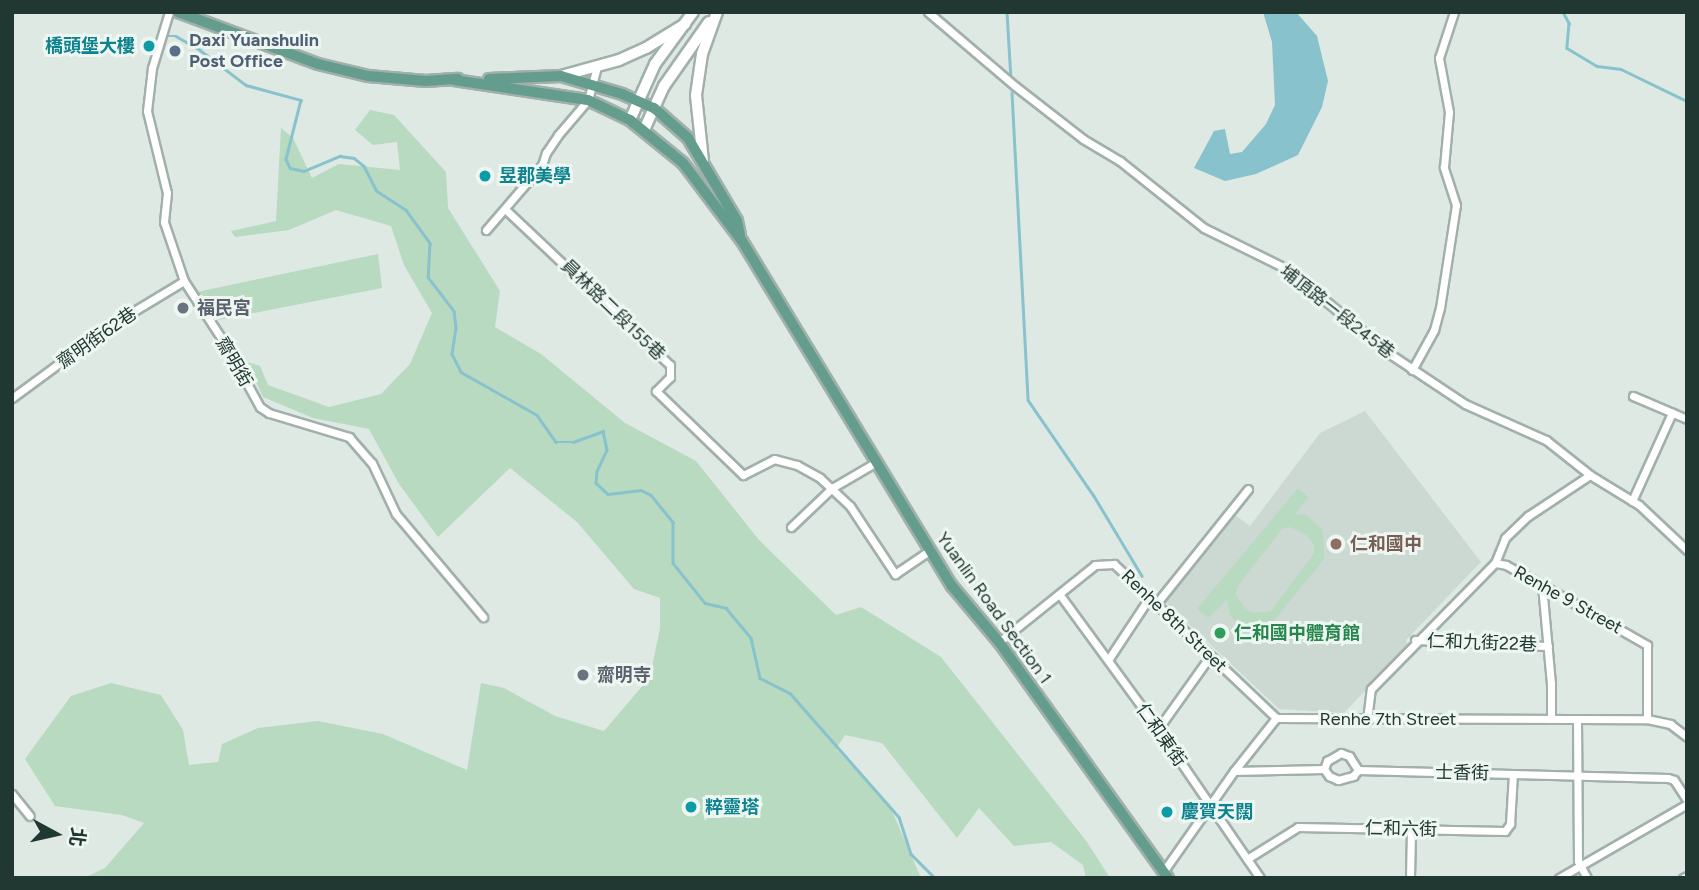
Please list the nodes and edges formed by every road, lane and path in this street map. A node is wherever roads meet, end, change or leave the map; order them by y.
1 (169, 12) edge
2 (178, 12) edge
3 (693, 12) edge
4 (716, 12) edge
5 (928, 12) edge
6 (1454, 12) edge
7 (685, 24) junction
8 (597, 66) junction
9 (561, 76) junction
10 (454, 79) junction
11 (592, 84) junction
12 (588, 100) junction
13 (639, 102) junction
14 (654, 108) junction
15 (630, 120) junction
16 (644, 130) junction
17 (703, 162) junction
18 (505, 209) junction
19 (486, 230) dead end
20 (742, 241) junction
21 (184, 281) junction
22 (1412, 370) junction
23 (1633, 396) dead end
24 (12, 398) edge
25 (1672, 413) junction
26 (1687, 419) edge
27 (876, 463) junction
28 (1590, 475) junction
29 (832, 488) junction
30 (1248, 489) dead end
31 (1632, 501) junction
32 (791, 527) dead end
33 (1687, 550) edge
34 (929, 551) junction
35 (1495, 563) junction
36 (1542, 585) junction
37 (1060, 595) junction
38 (1149, 598) junction
39 (1156, 604) junction
40 (484, 617) dead end
41 (1415, 640) junction
42 (999, 642) junction
43 (1548, 646) junction
44 (1210, 656) junction
45 (1108, 660) junction
46 (1276, 718) junction
47 (1551, 719) junction
48 (1647, 719) junction
49 (1367, 720) junction
50 (1577, 720) junction
51 (1158, 729) junction
52 (1687, 737) edge
53 (1324, 769) junction
54 (1358, 770) junction
55 (1234, 771) junction
56 (1513, 774) junction
57 (1577, 777) junction
58 (12, 794) edge
59 (1687, 802) edge
60 (1210, 806) junction
61 (30, 816) dead end
62 (1411, 829) junction
63 (1247, 859) junction
64 (1580, 866) junction
65 (1165, 875) edge
66 (1260, 878) edge
67 (1410, 878) edge
68 (1559, 878) edge
69 (1587, 878) edge

1 - 21 street, 齋明街
2 - 10 main road
3 - 7 main road
4 - 14 main road
4 - 17 main road
5 - 22 street, 埔頂路一段245巷
6 - 22 street
7 - 8 main road
7 - 13 main road
8 - 9 main road
8 - 11 street
9 - 10 main road, Yuanlin Road Section 1
9 - 11 main road, Yuanlin Road Section 1
10 - 12 main road, Yuanlin Road Section 1
11 - 12 street
11 - 13 main road, Yuanlin Road Section 1
12 - 15 main road, Yuanlin Road Section 1
12 - 18 street
13 - 14 main road, Yuanlin Road Section 1
13 - 15 main road
14 - 16 main road
14 - 17 main road, Yuanlin Road Section 1
15 - 16 main road, Yuanlin Road Section 1
16 - 20 main road, Yuanlin Road Section 1
17 - 20 main road, Yuanlin Road Section 1
18 - 19 street
18 - 29 street, 員林路二段155巷
20 - 27 main road, Yuanlin Road Section 1
21 - 24 street, 齋明街62巷
21 - 40 street, 齋明街
22 - 28 street, 埔頂路一段245巷
23 - 25 street
25 - 26 street
25 - 31 street
27 - 29 street
27 - 34 main road, Yuanlin Road Section 1
28 - 31 street, 埔頂路一段245巷
28 - 35 street
29 - 32 street
29 - 34 street
30 - 39 street
31 - 33 street, 埔頂路一段245巷
34 - 42 main road, Yuanlin Road Section 1
35 - 36 street, Renhe 9 Street
35 - 41 street, Renhe 9 Street
36 - 43 street
36 - 48 street, Renhe 9 Street
37 - 38 street, Renhe 8th Street
37 - 42 street, Renhe 8th Street
37 - 45 street, 仁和東街
38 - 39 street, Renhe 8th Street
38 - 45 street
39 - 44 street, Renhe 8th Street
41 - 43 street, 仁和九街22巷
41 - 49 street, Renhe 9 Street
42 - 65 main road, Yuanlin Road Section 1
43 - 47 street
44 - 46 street, Renhe 8th Street
44 - 51 street
45 - 51 street, 仁和東街
46 - 49 street, Renhe 7th Street
46 - 55 street
47 - 49 street, Renhe 7th Street
47 - 50 street, Renhe 7th Street
48 - 50 street, Renhe 7th Street
48 - 52 street, Renhe 7th Street
50 - 57 street
51 - 60 street, 仁和東街
53 - 54 street, 士香街
53 - 54 street
53 - 55 street, 士香街
54 - 56 street, 士香街
55 - 60 street
56 - 57 street, 士香街
56 - 62 street, 仁和六街
57 - 59 street, 士香街
57 - 64 street
58 - 61 street
59 - 64 street
60 - 63 street, 仁和東街
60 - 65 street
62 - 63 street, 仁和六街
62 - 67 street
63 - 66 street, 仁和東街
64 - 68 street
64 - 69 street

